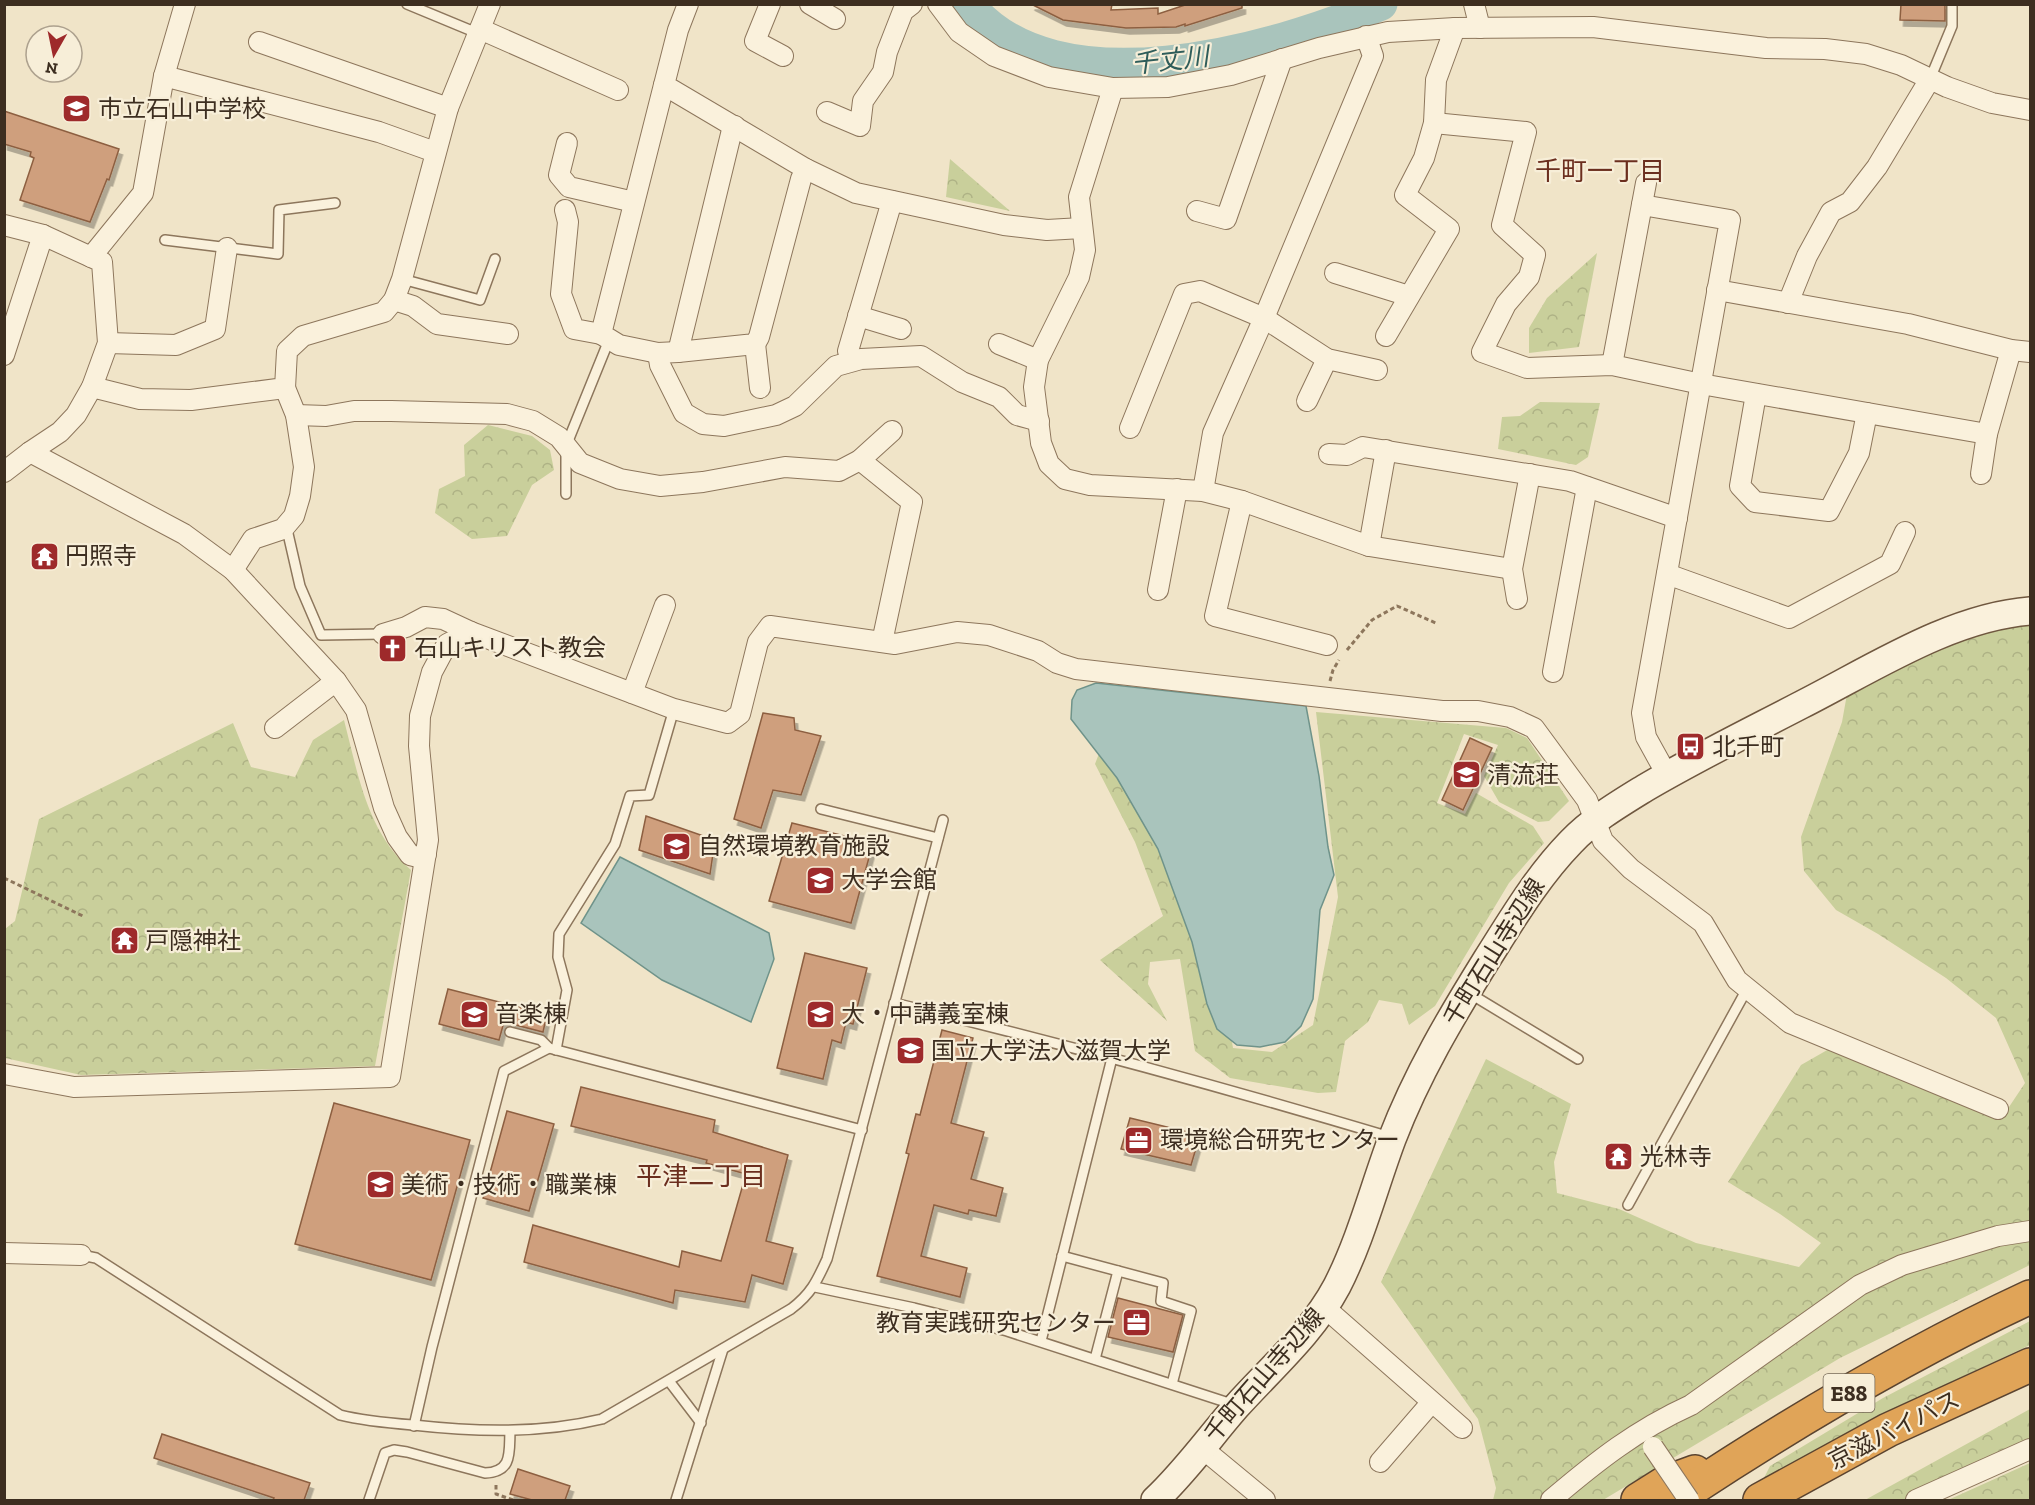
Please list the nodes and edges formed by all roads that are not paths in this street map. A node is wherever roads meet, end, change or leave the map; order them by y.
1 (185, 4) edge
2 (407, 4) edge
3 (490, 4) edge
4 (688, 4) edge
5 (770, 4) edge
6 (810, 4) edge
7 (912, 4) edge
8 (938, 4) edge
9 (1474, 4) edge
10 (1952, 4) edge
11 (835, 19) dead end
12 (1455, 28) junction
13 (1480, 28) junction
14 (478, 31) junction
15 (1366, 36) junction
16 (259, 42) dead end
17 (783, 56) dead end
18 (1282, 59) junction
19 (164, 76) junction
20 (1930, 79) junction
21 (664, 85) junction
22 (1113, 88) junction
23 (618, 90) dead end
24 (448, 108) junction
25 (2031, 110) edge
26 (827, 112) dead end
27 (1434, 123) junction
28 (735, 126) junction
29 (567, 143) dead end
30 (435, 152) junction
31 (806, 169) junction
32 (1646, 183) dead end
33 (892, 201) junction
34 (335, 202) dead end
35 (634, 202) junction
36 (1642, 204) junction
37 (565, 210) dead end
38 (1197, 211) dead end
39 (4, 225) edge
40 (1082, 228) junction
41 (43, 235) junction
42 (165, 240) dead end
43 (227, 248) junction
44 (91, 257) junction
45 (495, 259) dead end
46 (1335, 273) dead end
47 (402, 279) junction
48 (1717, 290) junction
49 (1410, 296) junction
50 (394, 300) junction
51 (1788, 303) junction
52 (858, 316) junction
53 (1264, 318) junction
54 (901, 329) dead end
55 (508, 334) dead end
56 (1386, 336) dead end
57 (605, 337) junction
58 (108, 343) junction
59 (755, 344) junction
60 (999, 344) dead end
61 (2011, 350) junction
62 (848, 351) dead end
63 (2031, 351) edge
64 (678, 352) junction
65 (658, 353) junction
66 (4, 355) edge
67 (1327, 359) junction
68 (1038, 360) junction
69 (1612, 365) junction
70 (1377, 370) dead end
71 (1701, 384) junction
72 (92, 387) junction
73 (285, 388) junction
74 (760, 388) dead end
75 (1756, 394) junction
76 (1307, 401) dead end
77 (1867, 413) junction
78 (296, 414) junction
79 (1039, 421) junction
80 (1130, 428) dead end
81 (892, 431) dead end
82 (1987, 434) junction
83 (566, 446) junction
84 (1386, 450) junction
85 (30, 452) junction
86 (1329, 454) dead end
87 (860, 460) junction
88 (4, 472) edge
89 (1530, 474) junction
90 (1981, 474) dead end
91 (1587, 487) junction
92 (1177, 489) junction
93 (1203, 491) junction
94 (566, 494) dead end
95 (1242, 501) junction
96 (1677, 518) junction
97 (286, 525) junction
98 (1905, 532) dead end
99 (1369, 546) junction
100 (1512, 569) junction
101 (233, 570) junction
102 (1667, 574) junction
103 (1158, 590) dead end
104 (1517, 599) dead end
105 (665, 605) dead end
106 (2031, 611) edge
107 (471, 632) junction
108 (383, 634) joint
109 (882, 642) junction
110 (1327, 645) dead end
111 (1553, 672) dead end
112 (336, 681) junction
113 (632, 693) junction
114 (674, 709) junction
115 (275, 728) dead end
116 (1667, 776) junction
117 (821, 809) dead end
118 (1596, 819) junction
119 (943, 820) dead end
120 (938, 838) junction
121 (426, 854) junction
122 (1747, 989) junction
123 (1467, 992) junction
124 (894, 1003) junction
125 (510, 1032) dead end
126 (552, 1049) junction
127 (1112, 1058) junction
128 (1578, 1059) dead end
129 (4, 1074) edge
130 (1998, 1109) dead end
131 (862, 1130) junction
132 (1393, 1138) junction
133 (1628, 1205) dead end
134 (2031, 1231) edge
135 (4, 1253) edge
136 (81, 1255) joint
137 (1062, 1256) junction
138 (1118, 1271) junction
139 (815, 1287) junction
140 (2031, 1297) edge
141 (1324, 1307) junction
142 (1041, 1341) junction
143 (723, 1348) junction
144 (1095, 1359) junction
145 (2031, 1365) edge
146 (669, 1381) junction
147 (1172, 1384) junction
148 (1431, 1402) junction
149 (1238, 1405) junction
150 (701, 1422) junction
151 (414, 1426) junction
152 (1462, 1428) dead end
153 (1642, 1430) junction
154 (510, 1431) junction
155 (1202, 1448) junction
156 (2031, 1449) edge
157 (1749, 1451) junction
158 (1380, 1462) dead end
159 (369, 1500) edge
160 (676, 1500) edge
161 (1155, 1500) edge
162 (1265, 1500) edge
163 (1551, 1500) edge
164 (1638, 1500) edge
165 (1675, 1500) edge
166 (1689, 1500) edge
167 (1760, 1500) edge
168 (1802, 1500) edge
169 (1916, 1500) edge

1 - 19 street
2 - 14 lane
3 - 14 street
4 - 21 street
5 - 17 street
6 - 11 street
7 - 26 street
8 - 22 street
9 - 13 street
10 - 20 lane
12 - 13 street
12 - 15 street
12 - 27 street
13 - 20 street
14 - 23 street
14 - 24 street
15 - 18 street
15 - 53 street
16 - 24 street
18 - 22 street
18 - 38 street
19 - 30 street
19 - 44 street
20 - 25 street
20 - 51 street
21 - 28 street
21 - 35 street
22 - 40 street
24 - 30 street
27 - 49 street
27 - 69 street
28 - 31 street
28 - 64 street
29 - 35 street
30 - 47 street
31 - 33 street
31 - 59 street
32 - 36 street
33 - 40 street
33 - 52 street
34 - 43 lane
35 - 57 street
36 - 48 street
36 - 69 street
37 - 57 street
39 - 41 street
40 - 68 street
41 - 44 street
41 - 66 street
42 - 43 lane
43 - 58 street
44 - 58 street
45 - 47 lane
46 - 49 street
47 - 50 street
48 - 51 street
48 - 71 street
49 - 56 street
50 - 55 street
50 - 73 street
51 - 61 street
52 - 54 street
52 - 62 street
53 - 67 street
53 - 80 street
53 - 93 street
57 - 65 street
57 - 83 lane
58 - 72 street
59 - 64 street
59 - 74 street
60 - 68 street
61 - 63 street
61 - 82 street
64 - 65 street
65 - 79 street
67 - 70 street
67 - 76 street
68 - 79 street
69 - 71 street
71 - 75 street
71 - 96 street
72 - 73 street
72 - 85 street
73 - 78 street
75 - 77 street
75 - 77 street
77 - 82 street
78 - 83 street
78 - 97 street
79 - 92 street
81 - 87 street
82 - 90 street
83 - 87 street
83 - 94 lane
84 - 86 street
84 - 89 street
84 - 99 street
85 - 88 street
85 - 101 street
87 - 109 street
89 - 91 street
89 - 100 street
91 - 96 street
91 - 111 street
92 - 93 street
92 - 103 street
93 - 95 street
95 - 99 street
95 - 110 street
96 - 102 street
97 - 101 street
97 - 108 lane
98 - 102 street
99 - 100 street
100 - 104 street
101 - 112 street
102 - 116 street
105 - 113 street
106 - 116 main road, 千町石山寺辺線
107 - 108 street
107 - 113 street
107 - 121 street
109 - 114 street
109 - 118 street
112 - 115 street
112 - 121 street
113 - 114 street
114 - 126 lane
116 - 118 main road, 千町石山寺辺線
117 - 120 lane
118 - 122 street
118 - 123 main road, 千町石山寺辺線
119 - 120 lane
120 - 124 lane
121 - 129 street
122 - 130 street
122 - 133 lane
123 - 128 lane
123 - 132 main road, 千町石山寺辺線
124 - 127 lane
124 - 131 lane
125 - 126 lane
126 - 131 lane
126 - 151 lane
127 - 132 lane
127 - 137 lane
131 - 139 lane
132 - 141 main road, 千町石山寺辺線
134 - 153 street
135 - 136 street
136 - 151 lane
137 - 138 lane
137 - 142 lane
138 - 144 lane
138 - 147 lane
139 - 142 lane
139 - 143 lane
140 - 157 highway, E88
141 - 148 street
141 - 149 main road, 千町石山寺辺線
142 - 144 lane
143 - 146 lane
143 - 150 lane
144 - 147 lane
145 - 167 highway, 京滋バイパス / E88
145 - 168 highway
146 - 150 lane
146 - 154 lane
147 - 149 lane
148 - 152 street
148 - 158 street
149 - 155 main road, 千町石山寺辺線
150 - 160 lane
151 - 154 lane
153 - 163 street
153 - 166 street, bridge
154 - 159 lane
155 - 161 main road, 千町石山寺辺線
155 - 162 street
156 - 169 street
157 - 164 highway
157 - 165 highway, E88

